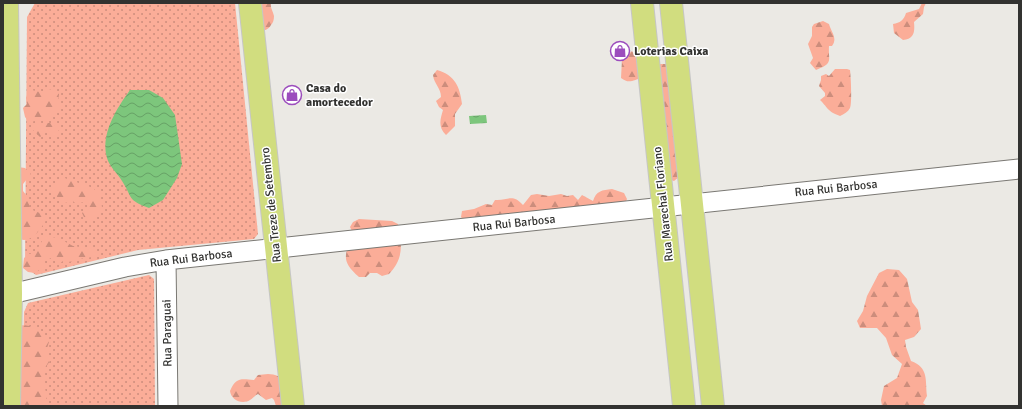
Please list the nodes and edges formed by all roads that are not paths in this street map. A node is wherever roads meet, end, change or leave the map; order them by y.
1 (250, 3) edge
2 (642, 3) edge
3 (671, 3) edge
4 (7, 12) edge
5 (1019, 169) edge
6 (692, 204) junction
7 (663, 207) junction
8 (276, 249) junction
9 (166, 260) junction
10 (7, 294) edge
11 (706, 346) junction
12 (678, 349) junction
13 (9, 406) edge
14 (168, 406) edge
15 (293, 406) edge
16 (684, 406) edge
17 (713, 406) edge

1 - 8 main road, Rua Treze de Setembro
2 - 7 main road, Rua Marechal Floriano
3 - 6 main road
4 - 10 main road
5 - 6 street, Rua Rui Barbosa
6 - 7 street, Rua Rui Barbosa
6 - 11 main road
7 - 8 street, Rua Rui Barbosa
7 - 12 main road, Rua Marechal Floriano
8 - 9 street, Rua Rui Barbosa
8 - 15 main road, Rua Treze de Setembro
9 - 10 street, Rua Rui Barbosa
9 - 14 street, Rua Paraguai
10 - 13 main road
11 - 12 main road
11 - 17 main road
12 - 16 main road, Rua Marechal Floriano

